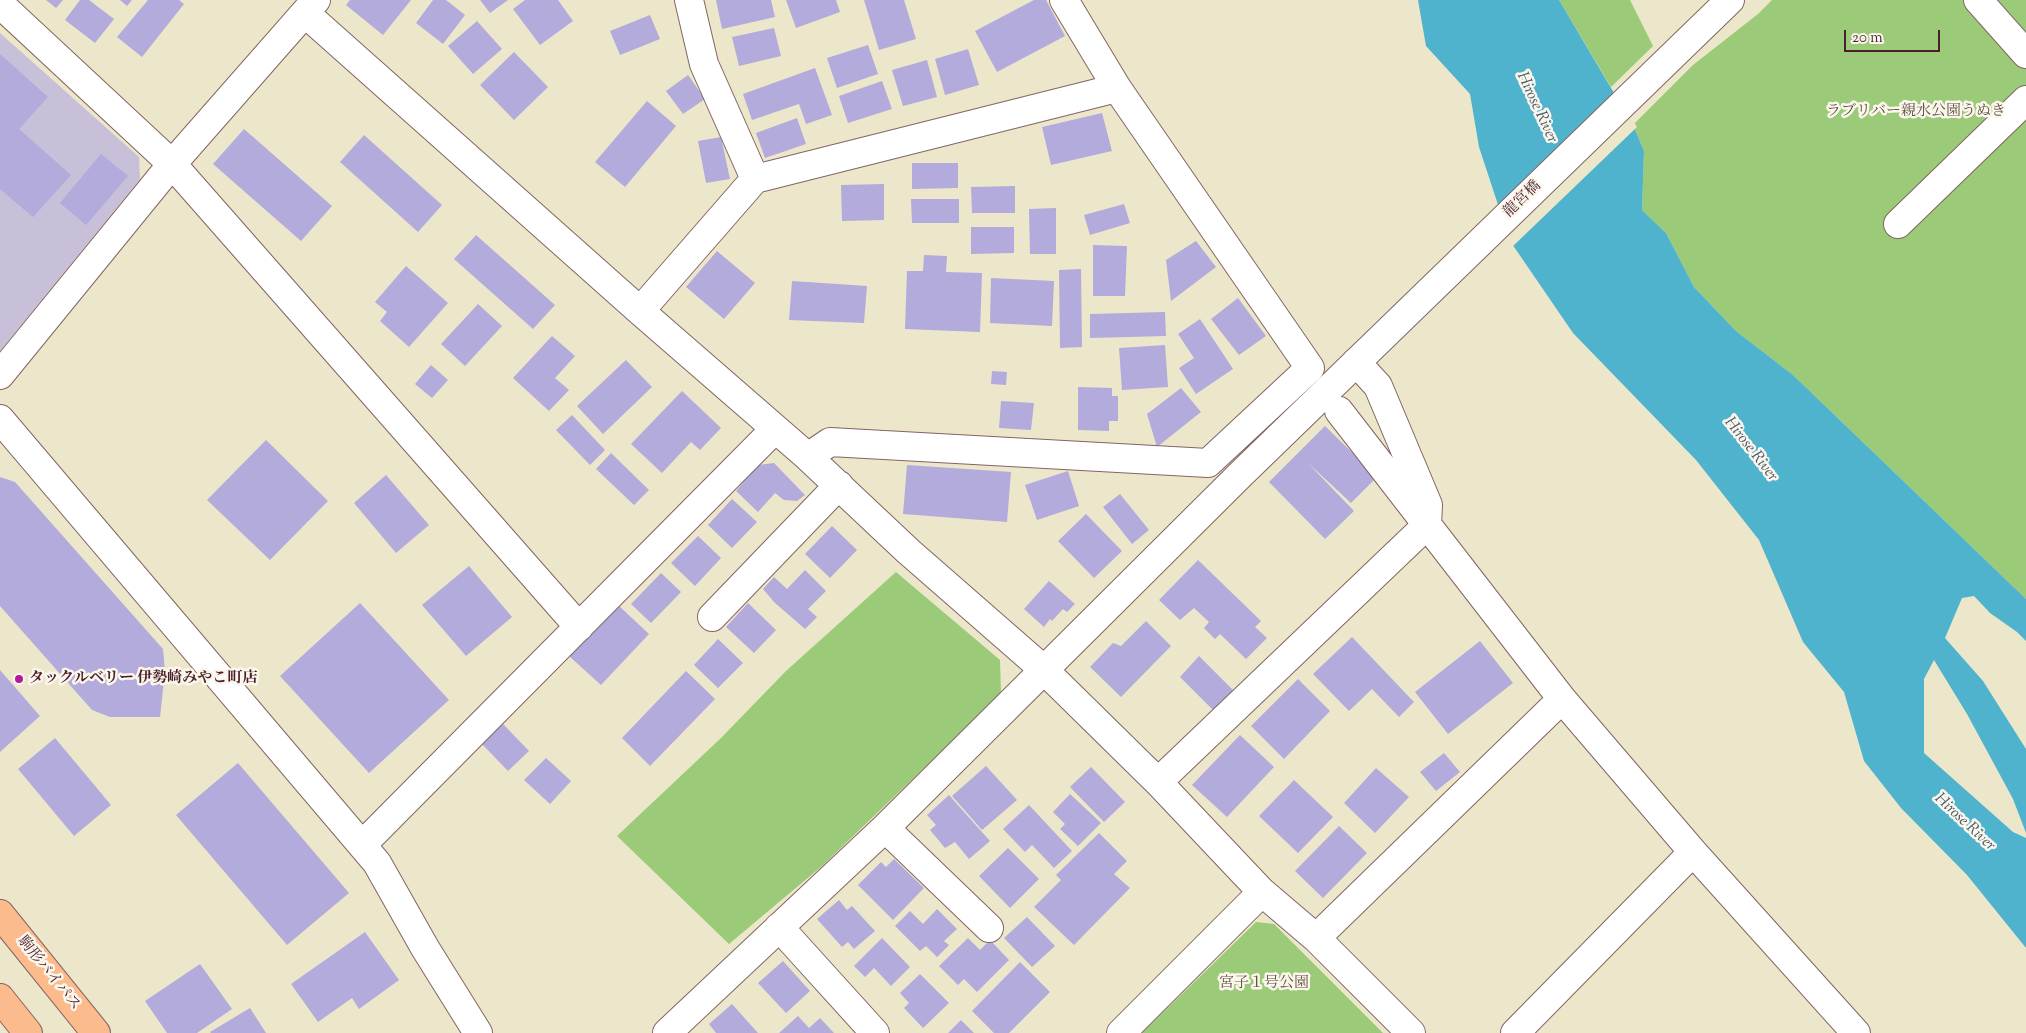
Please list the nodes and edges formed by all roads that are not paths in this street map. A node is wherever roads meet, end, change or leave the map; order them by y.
1 (689, 0) edge
2 (1064, 0) edge
3 (1730, 0) edge
4 (1978, 0) edge
5 (0, 4) edge
6 (310, 7) edge
7 (2026, 54) edge
8 (1117, 88) junction
9 (2026, 100) edge
10 (172, 164) junction
11 (756, 179) junction
12 (1898, 224) dead end
13 (640, 311) junction
14 (1356, 362) junction
15 (0, 375) edge
16 (1339, 411) dead end
17 (0, 420) edge
18 (775, 429) junction
19 (808, 458) junction
20 (839, 485) junction
21 (1427, 525) junction
22 (712, 617) dead end
23 (579, 627) junction
24 (1043, 669) junction
25 (1562, 698) junction
26 (1158, 782) junction
27 (885, 828) junction
28 (362, 845) junction
29 (1693, 852) junction
30 (1262, 892) junction
31 (0, 914) edge
32 (779, 927) junction
33 (989, 928) dead end
34 (1316, 938) junction
35 (0, 998) edge
36 (28, 1033) edge
37 (96, 1033) edge
38 (478, 1033) edge
39 (667, 1033) edge
40 (875, 1033) edge
41 (1122, 1033) edge
42 (1411, 1033) edge
43 (1516, 1033) edge
44 (1856, 1033) edge

1 - 11 street
2 - 8 street
3 - 14 street, 龍宮橋
4 - 7 street
5 - 10 street
6 - 10 street
6 - 13 street
8 - 11 street
8 - 19 street
9 - 12 street
10 - 15 street
10 - 23 street
11 - 13 street
13 - 18 street
14 - 21 street
14 - 24 street, 龍宮橋
16 - 21 street
17 - 28 street
18 - 19 street
18 - 23 street
19 - 20 street
20 - 22 street
20 - 24 street
21 - 25 street
21 - 26 street
23 - 28 street
24 - 26 street
24 - 27 street, 龍宮橋
25 - 29 street
25 - 34 street
26 - 30 street
27 - 32 street, 龍宮橋
27 - 33 street
28 - 38 street
29 - 43 street
29 - 44 street
30 - 34 street
30 - 41 street
31 - 37 main road, 駒形バイパス
32 - 39 street, 龍宮橋
32 - 40 street
34 - 42 street
35 - 36 main road

